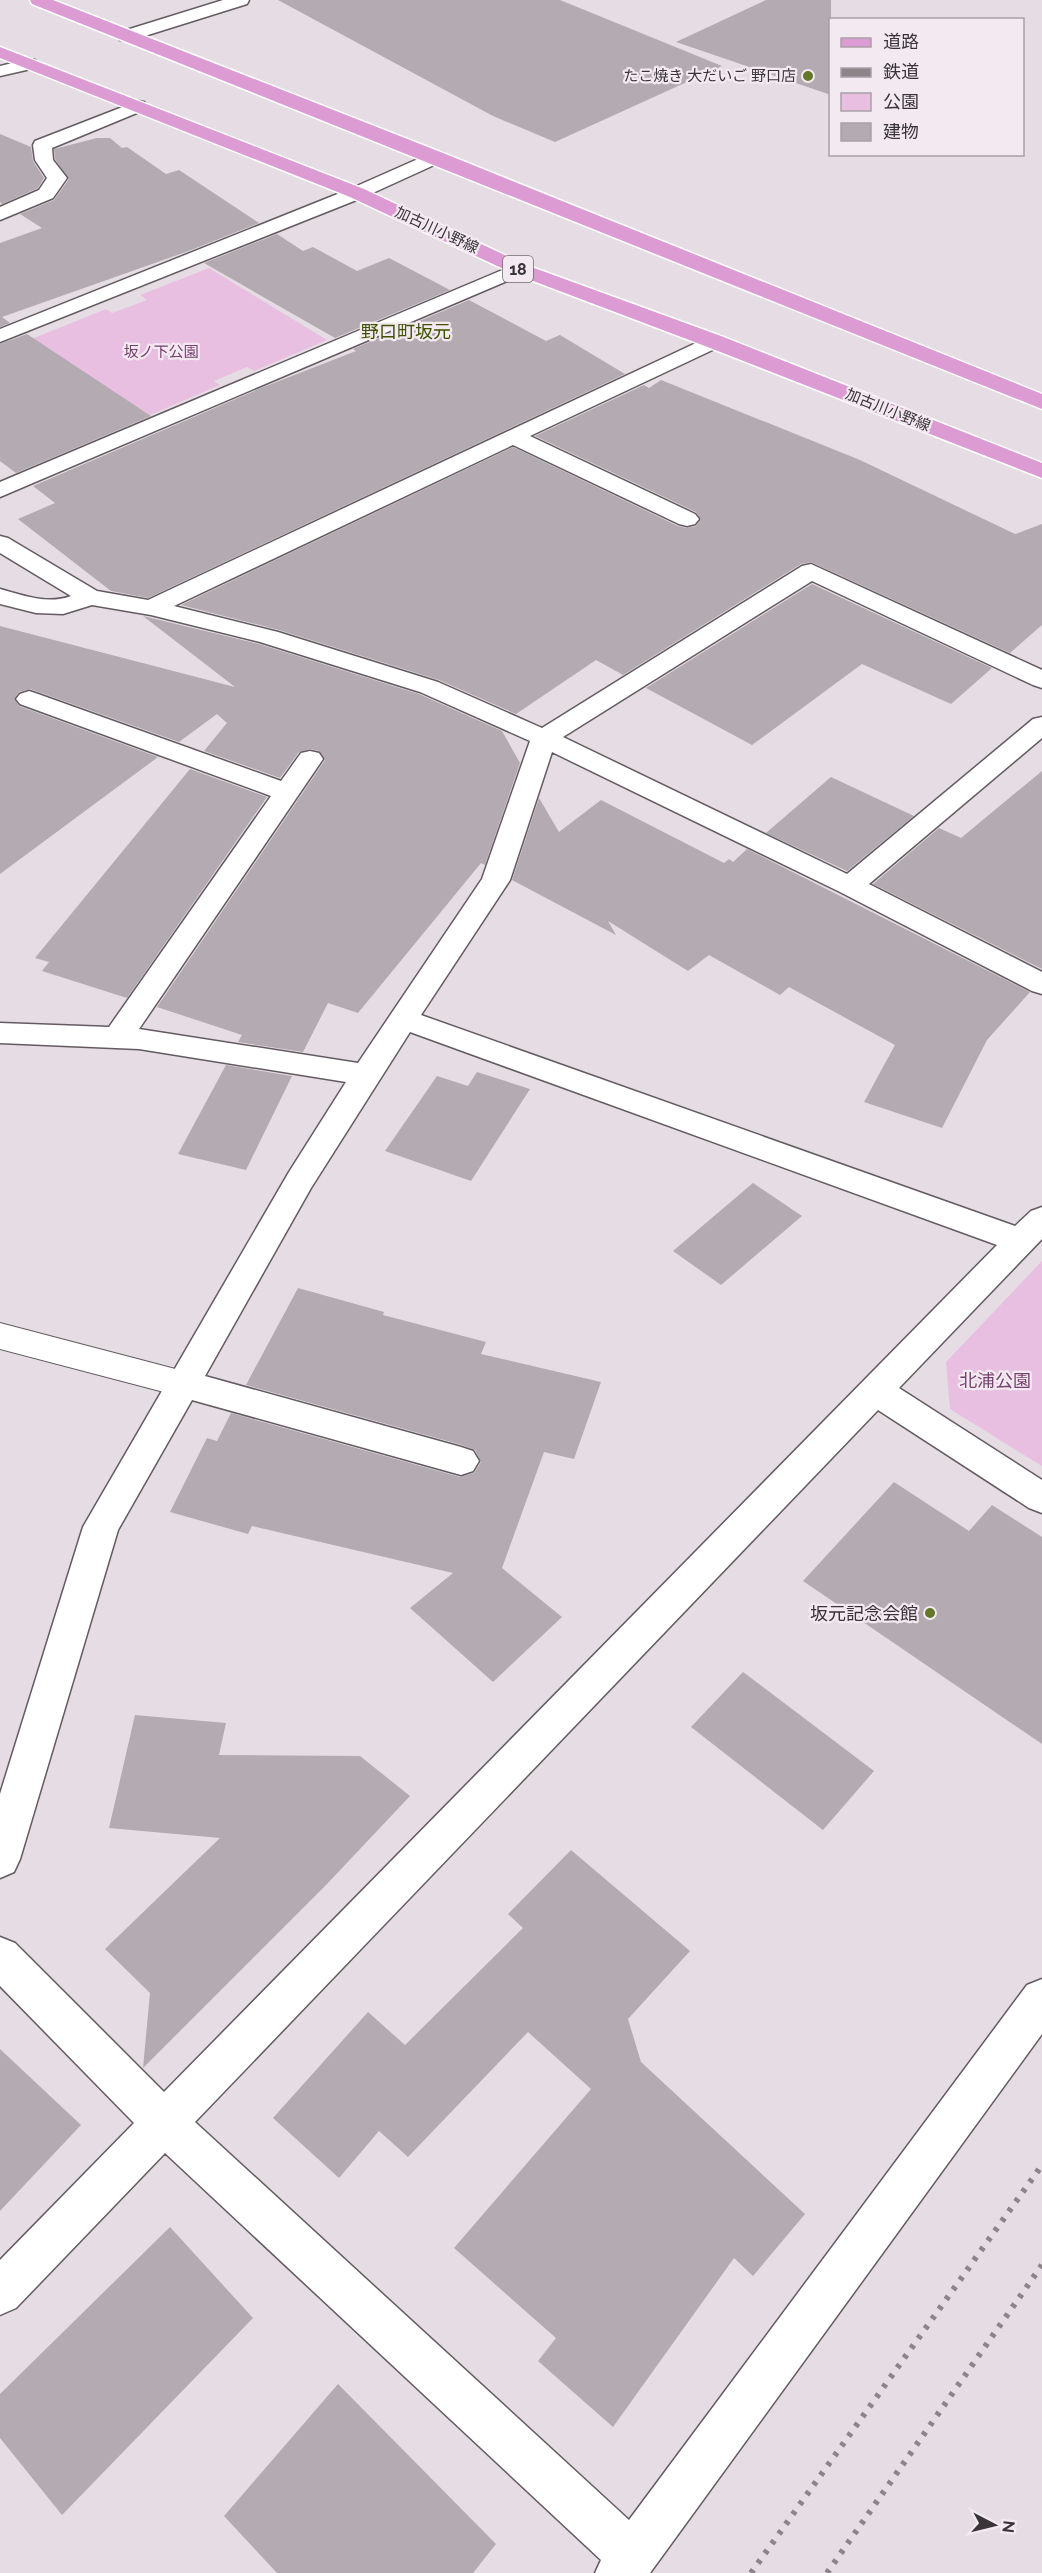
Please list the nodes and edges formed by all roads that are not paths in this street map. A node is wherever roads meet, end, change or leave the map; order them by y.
1 (38, 0) edge
2 (241, 0) edge
3 (126, 36) junction
4 (0, 52) edge
5 (29, 64) junction
6 (0, 71) edge
7 (138, 106) junction
8 (436, 157) junction
9 (357, 193) junction
10 (0, 214) edge
11 (519, 269) junction
12 (0, 336) edge
13 (713, 341) junction
14 (1042, 402) edge
15 (512, 436) junction
16 (1042, 471) edge
17 (0, 490) edge
18 (687, 519) dead end
19 (0, 543) edge
20 (0, 596) edge
21 (90, 597) junction
22 (151, 608) junction
23 (1042, 680) edge
24 (29, 699) dead end
25 (1042, 724) edge
26 (544, 738) junction
27 (310, 759) dead end
28 (287, 792) junction
29 (850, 886) junction
30 (1042, 984) edge
31 (403, 1019) junction
32 (0, 1033) edge
33 (117, 1038) junction
34 (366, 1075) junction
35 (1031, 1230) edge
36 (0, 1336) edge
37 (183, 1384) junction
38 (877, 1392) junction
39 (461, 1461) dead end
40 (1042, 1498) edge
41 (0, 1859) edge
42 (0, 1957) edge
43 (1042, 1999) edge
44 (165, 2124) junction
45 (0, 2292) edge
46 (627, 2565) edge

1 - 3 main road
2 - 3 street
3 - 8 main road
4 - 5 main road, 加古川小野線 / 18
5 - 6 street
5 - 7 main road, 加古川小野線 / 18
7 - 9 main road, 加古川小野線 / 18
7 - 10 street
8 - 9 street
8 - 14 main road
9 - 11 main road, 加古川小野線 / 18
9 - 12 street
11 - 13 main road, 加古川小野線 / 18
11 - 17 street
13 - 15 street
13 - 16 main road, 加古川小野線 / 18
15 - 18 street
15 - 22 street
19 - 21 street
20 - 21 street
21 - 22 street
22 - 26 street
23 - 26 street
24 - 28 street
25 - 29 street
26 - 29 street
26 - 31 street
27 - 28 street
28 - 33 street
29 - 30 street
31 - 34 street
31 - 35 street
32 - 33 street
33 - 34 street
34 - 37 street
35 - 38 street
36 - 37 lane
37 - 39 street
37 - 41 street
38 - 40 street
38 - 44 street
42 - 44 street
43 - 46 street
44 - 45 street
44 - 46 street

